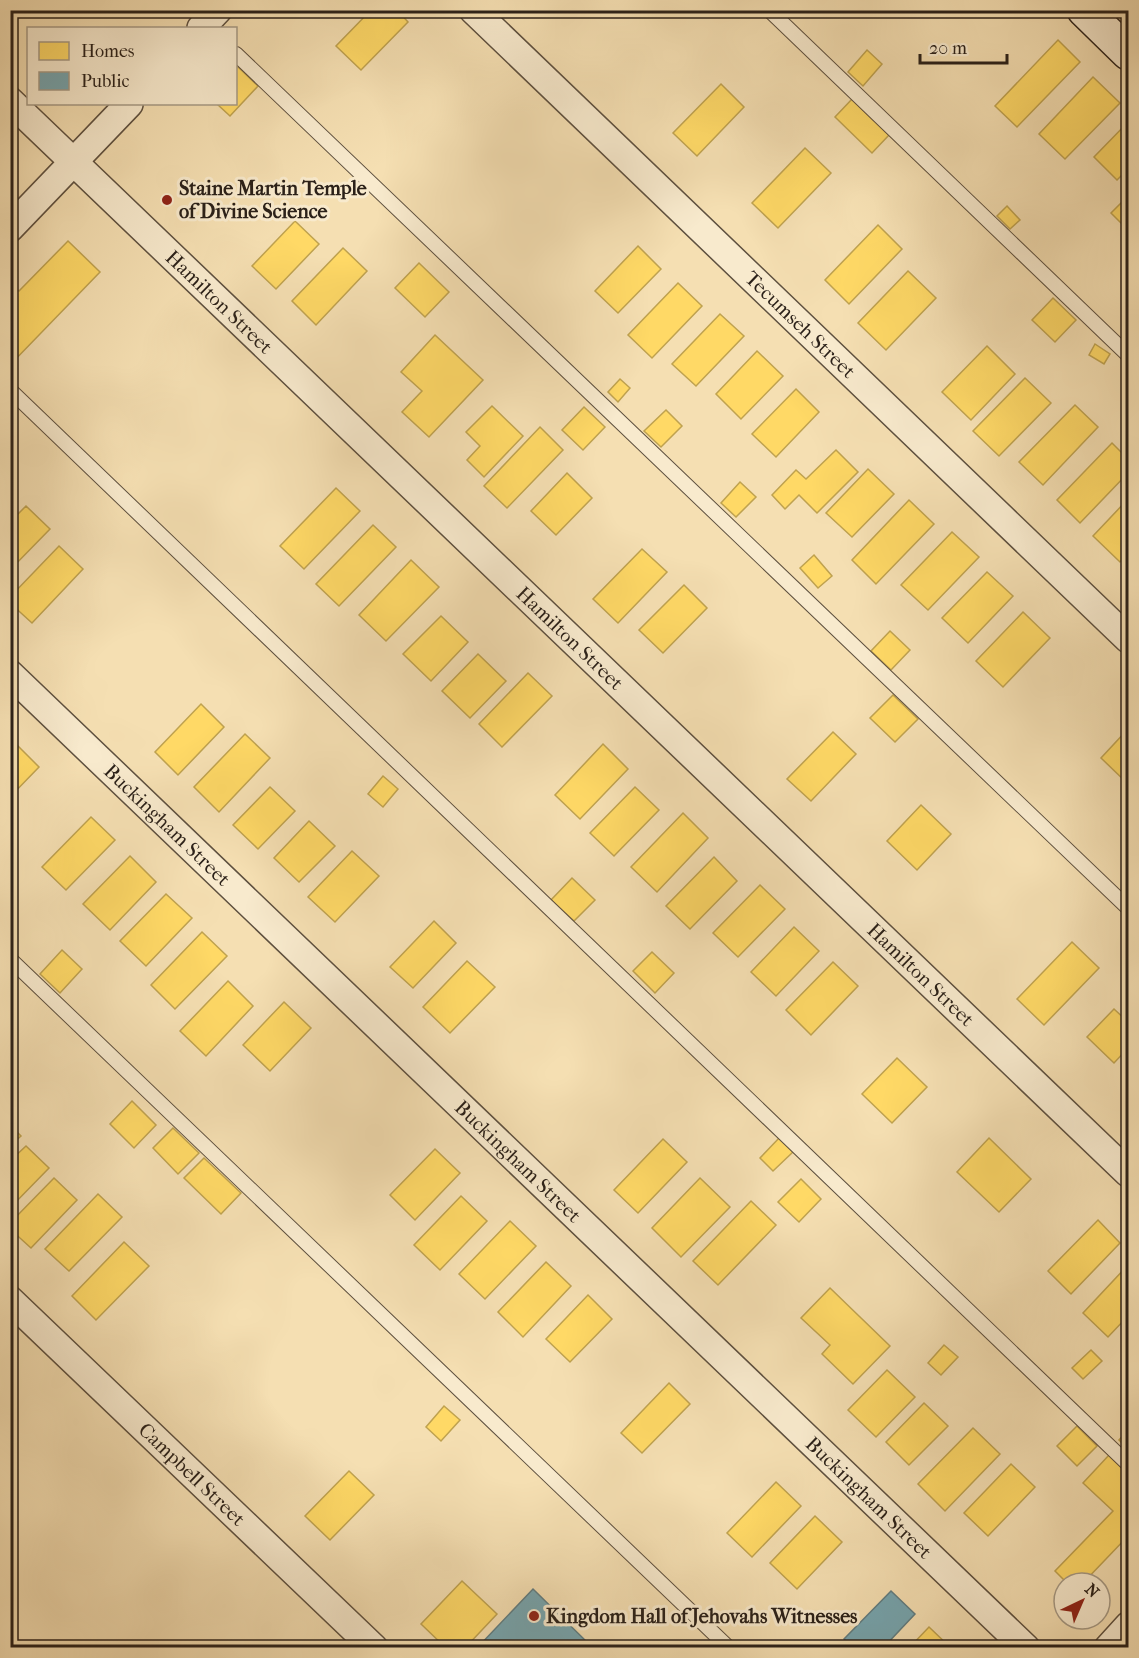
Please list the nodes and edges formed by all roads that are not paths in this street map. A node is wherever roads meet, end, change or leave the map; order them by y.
1 (473, 10) edge
2 (769, 10) edge
3 (1084, 10) edge
4 (1128, 53) edge
5 (237, 55) edge
6 (10, 101) edge
7 (128, 105) edge
8 (74, 161) junction
9 (10, 228) edge
10 (1128, 355) edge
11 (10, 390) edge
12 (1128, 639) edge
13 (10, 674) edge
14 (1128, 908) edge
15 (10, 958) edge
16 (1128, 1173) edge
17 (10, 1300) edge
18 (1128, 1464) edge
19 (1128, 1626) edge
20 (374, 1647) edge
21 (729, 1647) edge
22 (1026, 1647) edge
23 (1108, 1647) edge

1 - 12 street, Tecumseh Street
2 - 10 lane
3 - 4 street
5 - 14 lane
6 - 8 street, Hamilton Street
7 - 8 street
8 - 9 street
8 - 16 street, Hamilton Street
11 - 18 lane
13 - 22 street, Buckingham Street
15 - 21 lane
17 - 20 street, Campbell Street
19 - 23 street

